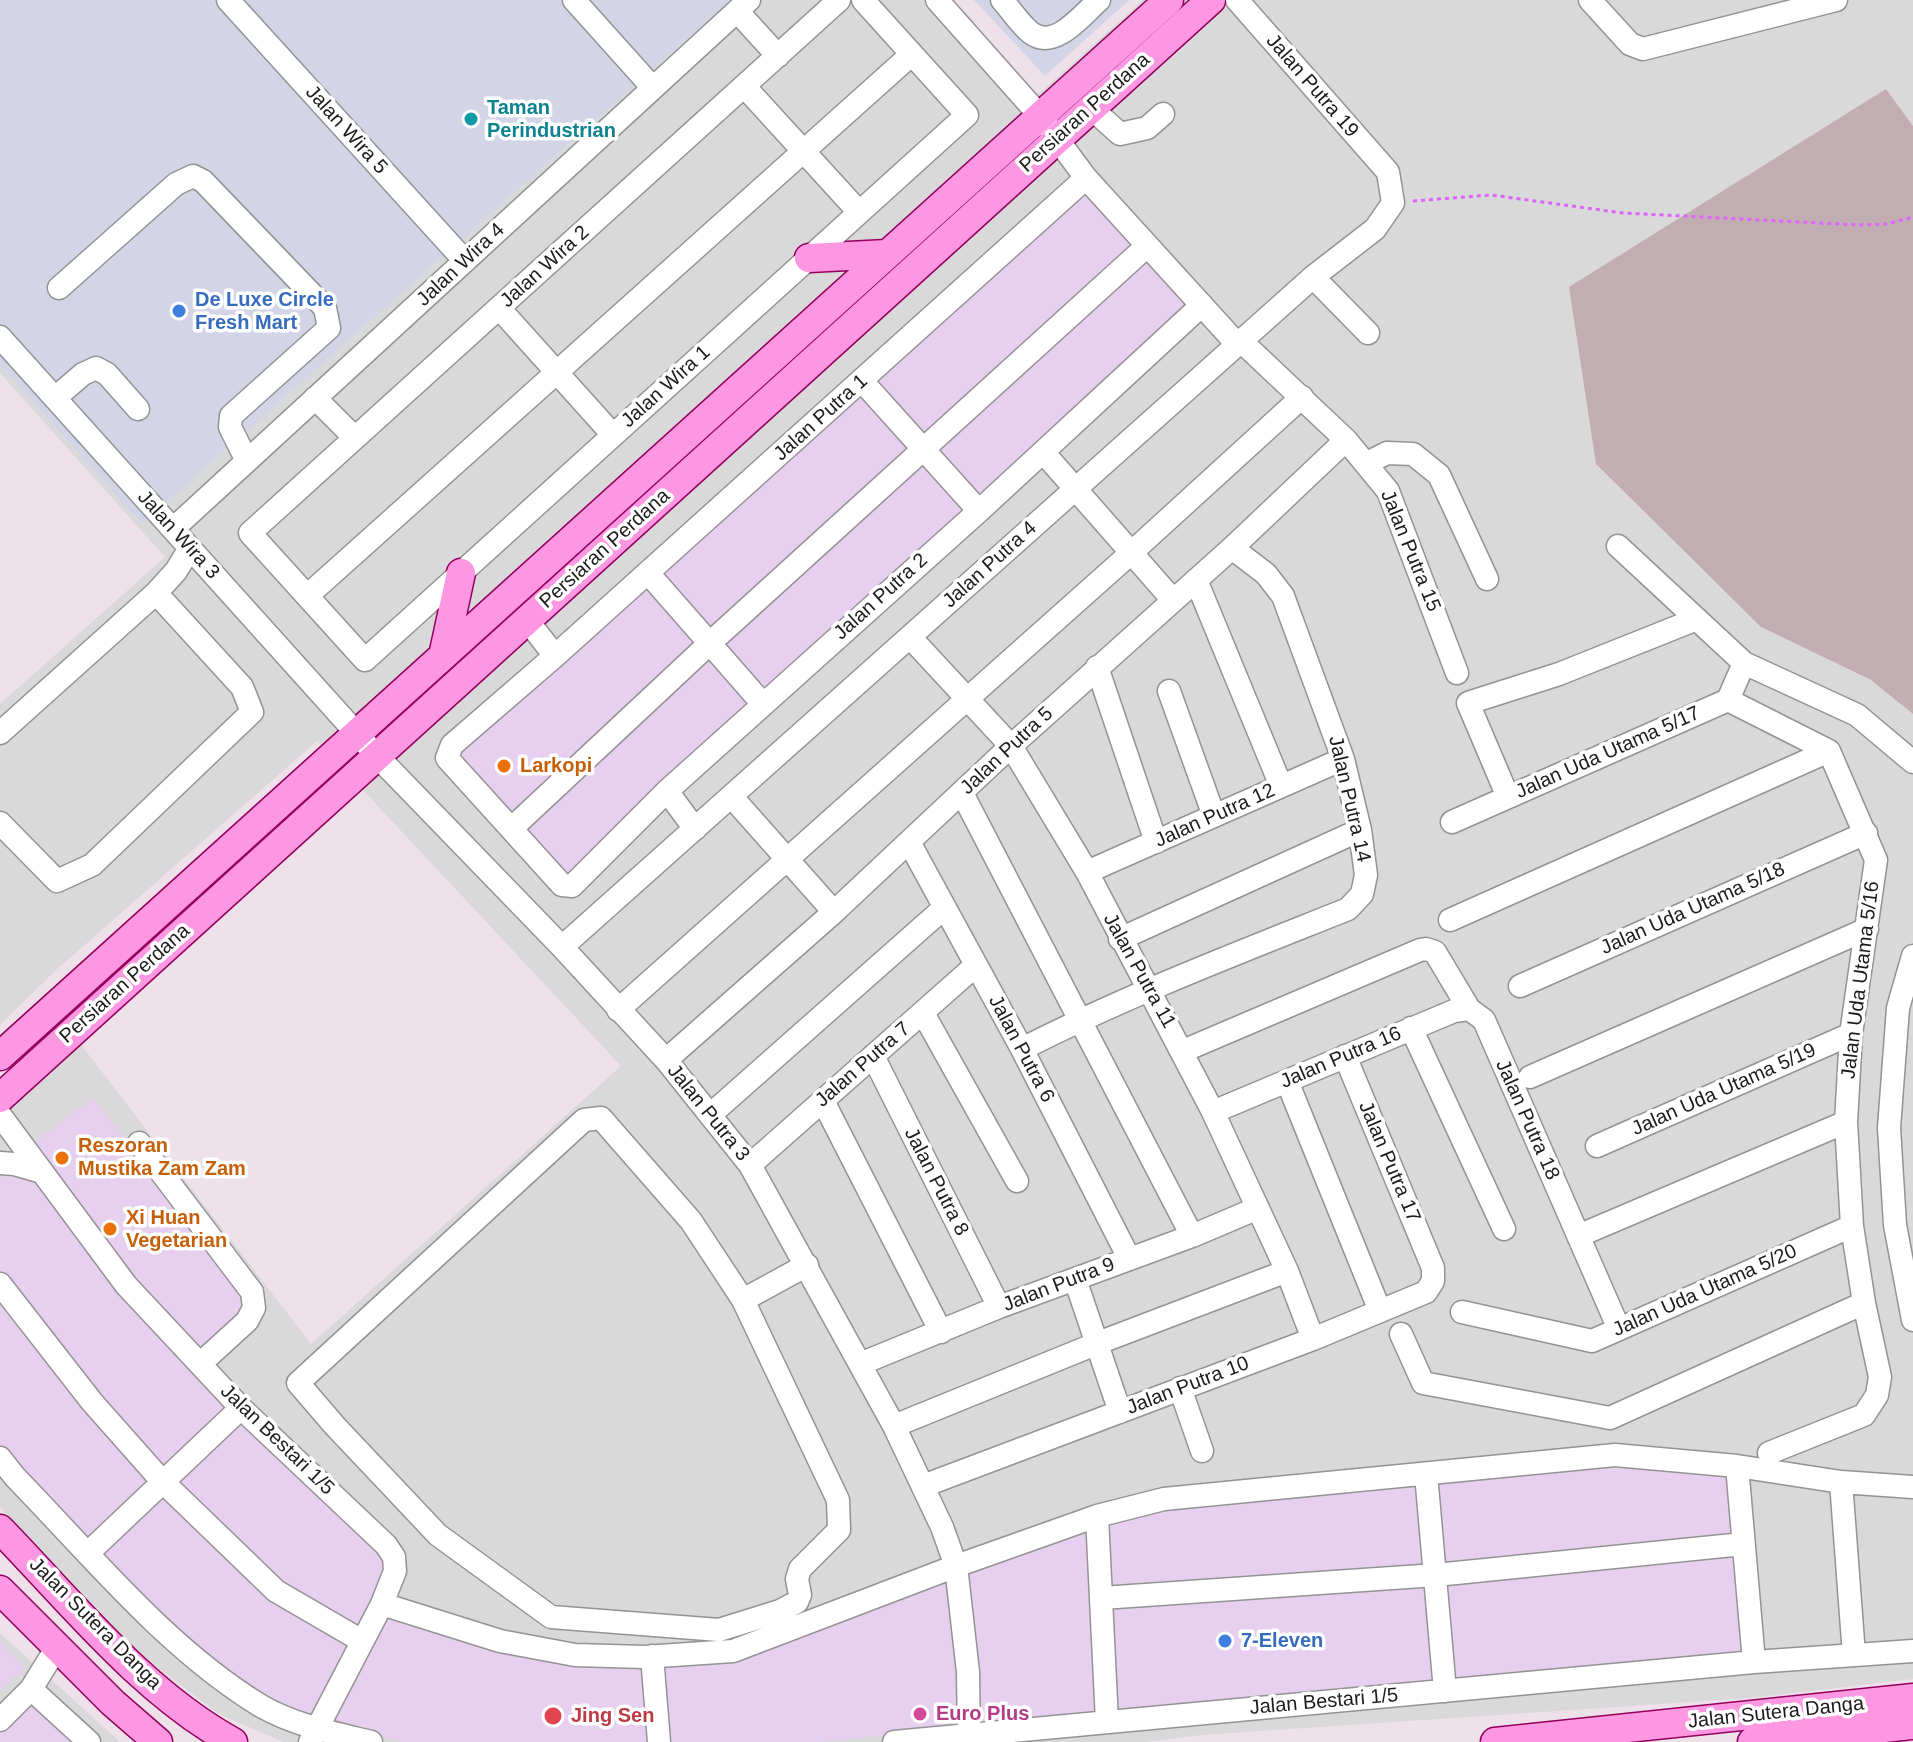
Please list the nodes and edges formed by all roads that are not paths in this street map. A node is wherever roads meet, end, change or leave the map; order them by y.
1 (228, 0) edge
2 (574, 0) edge
3 (839, 0) edge
4 (863, 0) edge
5 (937, 0) edge
6 (1002, 0) edge
7 (1099, 0) edge
8 (1169, 0) edge
9 (1211, 0) edge
10 (1237, 0) edge
11 (1590, 0) edge
12 (1836, 0) edge
13 (743, 6) edge
14 (912, 54) junction
15 (778, 56) junction
16 (744, 86) junction
17 (653, 88) junction
18 (1091, 108) junction
19 (1163, 114) dead end
20 (1040, 116) junction
21 (1056, 139) junction
22 (803, 151) junction
23 (1086, 178) junction
24 (1393, 203) joint
25 (859, 212) junction
26 (1147, 246) junction
27 (887, 254) junction
28 (809, 258) junction
29 (465, 261) junction
30 (1313, 277) junction
31 (59, 288) dead end
32 (1202, 305) junction
33 (499, 308) junction
34 (1368, 333) dead end
35 (0, 337) edge
36 (1239, 342) junction
37 (557, 372) junction
38 (862, 381) junction
39 (1302, 397) junction
40 (55, 398) junction
41 (315, 398) junction
42 (138, 409) dead end
43 (613, 435) junction
44 (355, 438) junction
45 (1346, 440) junction
46 (924, 450) junction
47 (1043, 452) junction
48 (247, 461) junction
49 (1367, 463) junction
50 (1076, 488) junction
51 (979, 511) junction
52 (173, 529) junction
53 (1618, 546) dead end
54 (190, 548) junction
55 (1232, 548) junction
56 (1131, 553) junction
57 (461, 573) junction
58 (648, 573) junction
59 (1487, 579) dead end
60 (1196, 580) junction
61 (156, 593) junction
62 (307, 596) junction
63 (1172, 599) junction
64 (1697, 619) junction
65 (527, 620) junction
66 (910, 637) junction
67 (710, 643) junction
68 (443, 656) junction
69 (555, 656) junction
70 (1744, 663) junction
71 (1097, 667) junction
72 (1457, 673) dead end
73 (1169, 691) dead end
74 (968, 697) junction
75 (1728, 700) junction
76 (762, 703) junction
77 (0, 733) edge
78 (357, 734) junction
79 (1011, 746) junction
80 (1829, 751) junction
81 (377, 756) junction
82 (1343, 759) junction
83 (1913, 762) edge
84 (1281, 786) junction
85 (667, 791) junction
86 (962, 793) junction
87 (731, 796) junction
88 (1508, 797) junction
89 (1214, 816) junction
90 (1452, 822) dead end
91 (0, 823) edge
92 (511, 829) junction
93 (695, 829) junction
94 (1360, 830) junction
95 (1866, 833) junction
96 (909, 842) junction
97 (1156, 842) junction
98 (788, 857) junction
99 (1087, 872) junction
100 (944, 908) junction
101 (834, 912) junction
102 (1450, 920) dead end
103 (1867, 929) junction
104 (1120, 939) junction
105 (562, 947) junction
106 (1913, 956) edge
107 (975, 966) junction
108 (1520, 986) dead end
109 (1149, 989) junction
110 (1469, 1009) junction
111 (618, 1010) junction
112 (923, 1013) junction
113 (1081, 1019) junction
114 (1411, 1028) junction
115 (1851, 1034) junction
116 (1022, 1049) junction
117 (1183, 1051) junction
118 (0, 1056) edge
119 (873, 1056) junction
120 (1345, 1056) junction
121 (666, 1060) junction
122 (1530, 1077) dead end
123 (1287, 1081) junction
124 (823, 1101) junction
125 (1, 1111) edge
126 (1213, 1112) junction
127 (710, 1115) junction
128 (1846, 1122) junction
129 (139, 1143) dead end
130 (1597, 1146) dead end
131 (0, 1153) edge
132 (0, 1163) edge
133 (750, 1165) junction
134 (42, 1172) junction
135 (1017, 1181) dead end
136 (1258, 1208) junction
137 (1852, 1226) junction
138 (1504, 1229) dead end
139 (1192, 1236) junction
140 (1578, 1236) junction
141 (1129, 1258) junction
142 (807, 1265) junction
143 (1433, 1268) joint
144 (1287, 1271) junction
145 (1075, 1279) junction
146 (0, 1284) edge
147 (743, 1300) junction
148 (1864, 1303) junction
149 (999, 1307) junction
150 (1380, 1311) junction
151 (1462, 1312) dead end
152 (1913, 1320) edge
153 (1619, 1329) junction
154 (941, 1332) junction
155 (1401, 1334) dead end
156 (1313, 1339) junction
157 (1098, 1343) junction
158 (200, 1364) junction
159 (860, 1364) junction
160 (1180, 1388) junction
161 (241, 1408) junction
162 (1120, 1412) junction
163 (894, 1426) junction
164 (1202, 1451) dead end
165 (1769, 1453) dead end
166 (0, 1458) edge
167 (1737, 1466) junction
168 (1426, 1474) junction
169 (162, 1481) junction
170 (1841, 1482) junction
171 (923, 1486) junction
172 (1913, 1487) edge
173 (1097, 1516) junction
174 (0, 1529) edge
175 (1743, 1544) junction
176 (88, 1553) junction
177 (956, 1566) junction
178 (1436, 1575) junction
179 (0, 1590) edge
180 (1102, 1598) junction
181 (382, 1604) junction
182 (362, 1641) junction
183 (57, 1647) junction
184 (1913, 1651) edge
185 (1854, 1655) junction
186 (652, 1656) junction
187 (1754, 1662) junction
188 (31, 1689) junction
189 (1445, 1691) junction
190 (1913, 1698) edge
191 (0, 1720) edge
192 (1107, 1722) junction
193 (1913, 1725) edge
194 (312, 1736) edge
195 (217, 1738) edge
196 (969, 1739) edge
197 (89, 1742) edge
198 (158, 1742) edge
199 (371, 1742) edge
200 (659, 1742) edge
201 (894, 1742) edge
202 (1495, 1742) edge
203 (1752, 1742) edge

1 - 29 street, Jalan Wira 5
2 - 17 street
3 - 15 street, Jalan Wira 2
4 - 14 street
5 - 20 street, Jalan Putra 15
6 - 7 street
8 - 20 main road, Persiaran Perdana
9 - 18 main road, Persiaran Perdana
10 - 24 street, Jalan Putra 19
11 - 12 street
13 - 15 street
13 - 17 street, Jalan Wira 4
14 - 22 street
14 - 25 street, Jalan Wira 1
15 - 16 street, Jalan Wira 2
16 - 22 street
16 - 33 street, Jalan Wira 2
17 - 29 street, Jalan Wira 4
18 - 19 street
18 - 21 main road, Persiaran Perdana
20 - 21 street, Jalan Putra 15
20 - 27 main road, Persiaran Perdana
21 - 23 street, Jalan Putra 15
21 - 65 main road, Persiaran Perdana
22 - 25 street
22 - 37 street
23 - 26 street, Jalan Putra 15
23 - 38 street, Jalan Putra 1
24 - 30 street, Jalan Putra 4
25 - 28 street, Jalan Wira 1
26 - 32 street, Jalan Putra 15
26 - 46 street
27 - 28 main road
27 - 68 main road, Persiaran Perdana
28 - 43 street, Jalan Wira 1
29 - 41 street, Jalan Wira 4
30 - 34 street
30 - 36 street, Jalan Putra 4
31 - 48 street
32 - 36 street, Jalan Putra 15
32 - 47 street, Jalan Putra 2
33 - 37 street
33 - 44 street, Jalan Wira 2
35 - 40 street, Jalan Wira 3
36 - 39 street, Jalan Putra 15
36 - 50 street, Jalan Putra 4
37 - 43 street
37 - 62 street
38 - 46 street
38 - 58 street, Jalan Putra 1
39 - 45 street, Jalan Putra 15
39 - 56 street
40 - 42 street
40 - 52 street, Jalan Wira 3
41 - 44 street
41 - 48 street, Jalan Wira 4
43 - 57 street, Jalan Wira 1
44 - 62 street, Jalan Wira 2
45 - 49 street, Jalan Putra 15
45 - 55 street, Jalan Putra 5
46 - 51 street
46 - 67 street
47 - 50 street
47 - 51 street, Jalan Putra 2
48 - 52 street, Jalan Wira 4
49 - 59 street
49 - 72 street, Jalan Putra 15
50 - 56 street
50 - 66 street, Jalan Putra 4
51 - 76 street, Jalan Putra 2
52 - 54 street, Jalan Wira 3
53 - 64 street
54 - 61 street
54 - 78 street, Jalan Wira 3
55 - 60 street, Jalan Putra 5
55 - 82 street, Jalan Putra 14
56 - 63 street
56 - 74 street
57 - 62 street, Jalan Wira 1
57 - 68 main road
58 - 67 street
58 - 69 street, Jalan Putra 1
60 - 63 street, Jalan Putra 5
60 - 84 street
61 - 77 street
61 - 91 street
63 - 71 street, Jalan Putra 5
64 - 70 street
64 - 88 street
65 - 69 street
65 - 81 main road, Persiaran Perdana
66 - 74 street, Jalan Putra 11
66 - 87 street, Jalan Putra 4
67 - 76 street
67 - 92 street
68 - 78 main road, Persiaran Perdana
69 - 92 street, Jalan Putra 1
70 - 75 street
70 - 83 street
71 - 79 street, Jalan Putra 5
71 - 97 street
73 - 89 street
74 - 79 street, Jalan Putra 11
74 - 98 street
75 - 80 street
75 - 88 street, Jalan Uda Utama 5/17
76 - 85 street, Jalan Putra 2
78 - 81 street, Jalan Putra 3
78 - 118 main road, Persiaran Perdana
79 - 86 street, Jalan Putra 5
79 - 99 street, Jalan Putra 11
80 - 95 street, Jalan Uda Utama 5/16
80 - 102 street
81 - 105 street, Jalan Putra 3
81 - 125 main road, Persiaran Perdana
82 - 84 street, Jalan Putra 12
82 - 94 street, Jalan Putra 14
84 - 89 street, Jalan Putra 12
85 - 92 street, Jalan Putra 2
85 - 93 street
86 - 96 street, Jalan Putra 5
86 - 113 street
87 - 93 street, Jalan Putra 4
87 - 98 street
88 - 90 street, Jalan Uda Utama 5/17
89 - 97 street, Jalan Putra 12
93 - 105 street, Jalan Putra 4
94 - 104 street
94 - 109 street, Jalan Putra 14
95 - 103 street, Jalan Uda Utama 5/16
95 - 108 street, Jalan Uda Utama 5/18
96 - 100 street, Jalan Putra 6
96 - 101 street, Jalan Putra 5
97 - 99 street, Jalan Putra 12
98 - 101 street
98 - 111 street
99 - 104 street, Jalan Putra 11
100 - 107 street, Jalan Putra 6
100 - 127 street
101 - 121 street, Jalan Putra 5
103 - 115 street, Jalan Uda Utama 5/16
103 - 122 street
104 - 109 street, Jalan Putra 11
105 - 111 street, Jalan Putra 3
106 - 152 street
107 - 112 street, Jalan Putra 7
107 - 116 street, Jalan Putra 6
109 - 113 street, Jalan Putra 14
109 - 117 street, Jalan Putra 11
110 - 114 street, Jalan Putra 16
110 - 117 street, Jalan Putra 18
110 - 140 street, Jalan Putra 18
111 - 121 street, Jalan Putra 3
112 - 119 street, Jalan Putra 7
112 - 135 street
113 - 116 street, Jalan Putra 14
113 - 139 street
114 - 120 street, Jalan Putra 16
114 - 138 street
115 - 128 street, Jalan Uda Utama 5/16
115 - 130 street, Jalan Uda Utama 5/19
116 - 141 street, Jalan Putra 6
117 - 126 street, Jalan Putra 11
119 - 124 street, Jalan Putra 7
119 - 149 street, Jalan Putra 8
120 - 123 street, Jalan Putra 16
120 - 143 street, Jalan Putra 17
121 - 127 street, Jalan Putra 3
123 - 126 street, Jalan Putra 16
123 - 150 street
124 - 133 street, Jalan Putra 7
124 - 154 street
125 - 131 street
125 - 134 street, Jalan Bestari 1/5
126 - 136 street, Jalan Putra 11
127 - 133 street, Jalan Putra 3
128 - 137 street, Jalan Uda Utama 5/16
128 - 140 street
129 - 158 street
132 - 134 street
133 - 142 street, Jalan Putra 3
134 - 158 street, Jalan Bestari 1/5
136 - 139 street, Jalan Putra 9
136 - 144 street, Jalan Putra 11
137 - 148 street, Jalan Uda Utama 5/16
137 - 153 street, Jalan Uda Utama 5/20
139 - 141 street, Jalan Putra 9
140 - 153 street, Jalan Putra 18
141 - 145 street, Jalan Putra 9
142 - 147 street
142 - 159 street, Jalan Putra 3
143 - 150 street, Jalan Putra 10
144 - 156 street, Jalan Putra 11
144 - 157 street
145 - 149 street, Jalan Putra 9
145 - 157 street
146 - 169 street
147 - 147 street
148 - 155 street
148 - 165 street, Jalan Uda Utama 5/16
149 - 154 street, Jalan Putra 9
150 - 156 street, Jalan Putra 10
151 - 153 street, Jalan Uda Utama 5/20
154 - 159 street, Jalan Putra 9
156 - 160 street, Jalan Putra 10
157 - 162 street
157 - 163 street
158 - 161 street, Jalan Bestari 1/5
159 - 163 street, Jalan Putra 3
160 - 162 street, Jalan Putra 10
160 - 164 street
161 - 169 street
161 - 181 street, Jalan Bestari 1/5
162 - 171 street, Jalan Putra 10
163 - 171 street, Jalan Putra 3
166 - 176 street
167 - 168 street
167 - 170 street
167 - 175 street
168 - 173 street
168 - 178 street
169 - 176 street
169 - 182 street
170 - 172 street
170 - 185 street
171 - 177 street, Jalan Putra 3
173 - 177 street
173 - 180 street
174 - 195 main road, Jalan Sutera Danga
175 - 178 street
175 - 187 street
176 - 194 street
177 - 186 street
177 - 196 street, Jalan Putra 3
178 - 180 street
178 - 189 street
179 - 183 main road
180 - 192 street
181 - 182 street, Jalan Bestari 1/5
181 - 186 street
182 - 194 street, Jalan Bestari 1/5
183 - 188 street
183 - 198 main road
184 - 185 street, Jalan Bestari 1/5
185 - 187 street, Jalan Bestari 1/5
186 - 200 street
187 - 189 street, Jalan Bestari 1/5
188 - 191 street
188 - 197 street
189 - 192 street, Jalan Bestari 1/5
190 - 202 main road, Jalan Sutera Danga
192 - 196 street, Jalan Bestari 1/5
193 - 203 main road, Jalan Sutera Danga
194 - 199 street
196 - 201 street, Jalan Bestari 1/5

